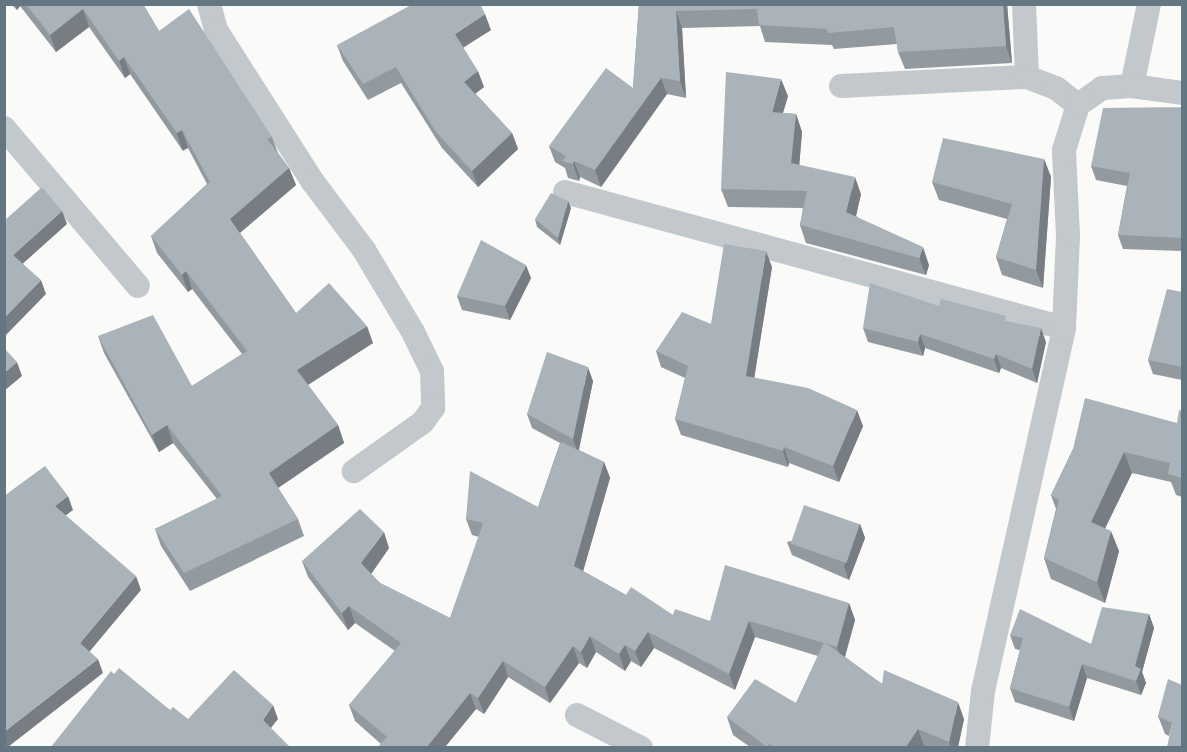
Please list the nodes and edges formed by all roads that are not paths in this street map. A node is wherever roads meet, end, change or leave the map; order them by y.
1 (209, 4) edge
2 (1024, 4) edge
3 (1149, 4) edge
4 (1027, 77) junction
5 (841, 86) dead end
6 (1132, 86) junction
7 (1182, 93) edge
8 (1078, 105) junction
9 (4, 128) edge
10 (565, 192) dead end
11 (138, 286) dead end
12 (1064, 328) junction
13 (354, 471) dead end
14 (577, 716) dead end
15 (641, 747) edge
16 (976, 747) edge

1 - 13 street
2 - 4 street
3 - 6 street
4 - 5 street
4 - 8 street
6 - 7 street
6 - 8 street
8 - 12 street
9 - 11 street
10 - 12 street
12 - 16 street
14 - 15 street

